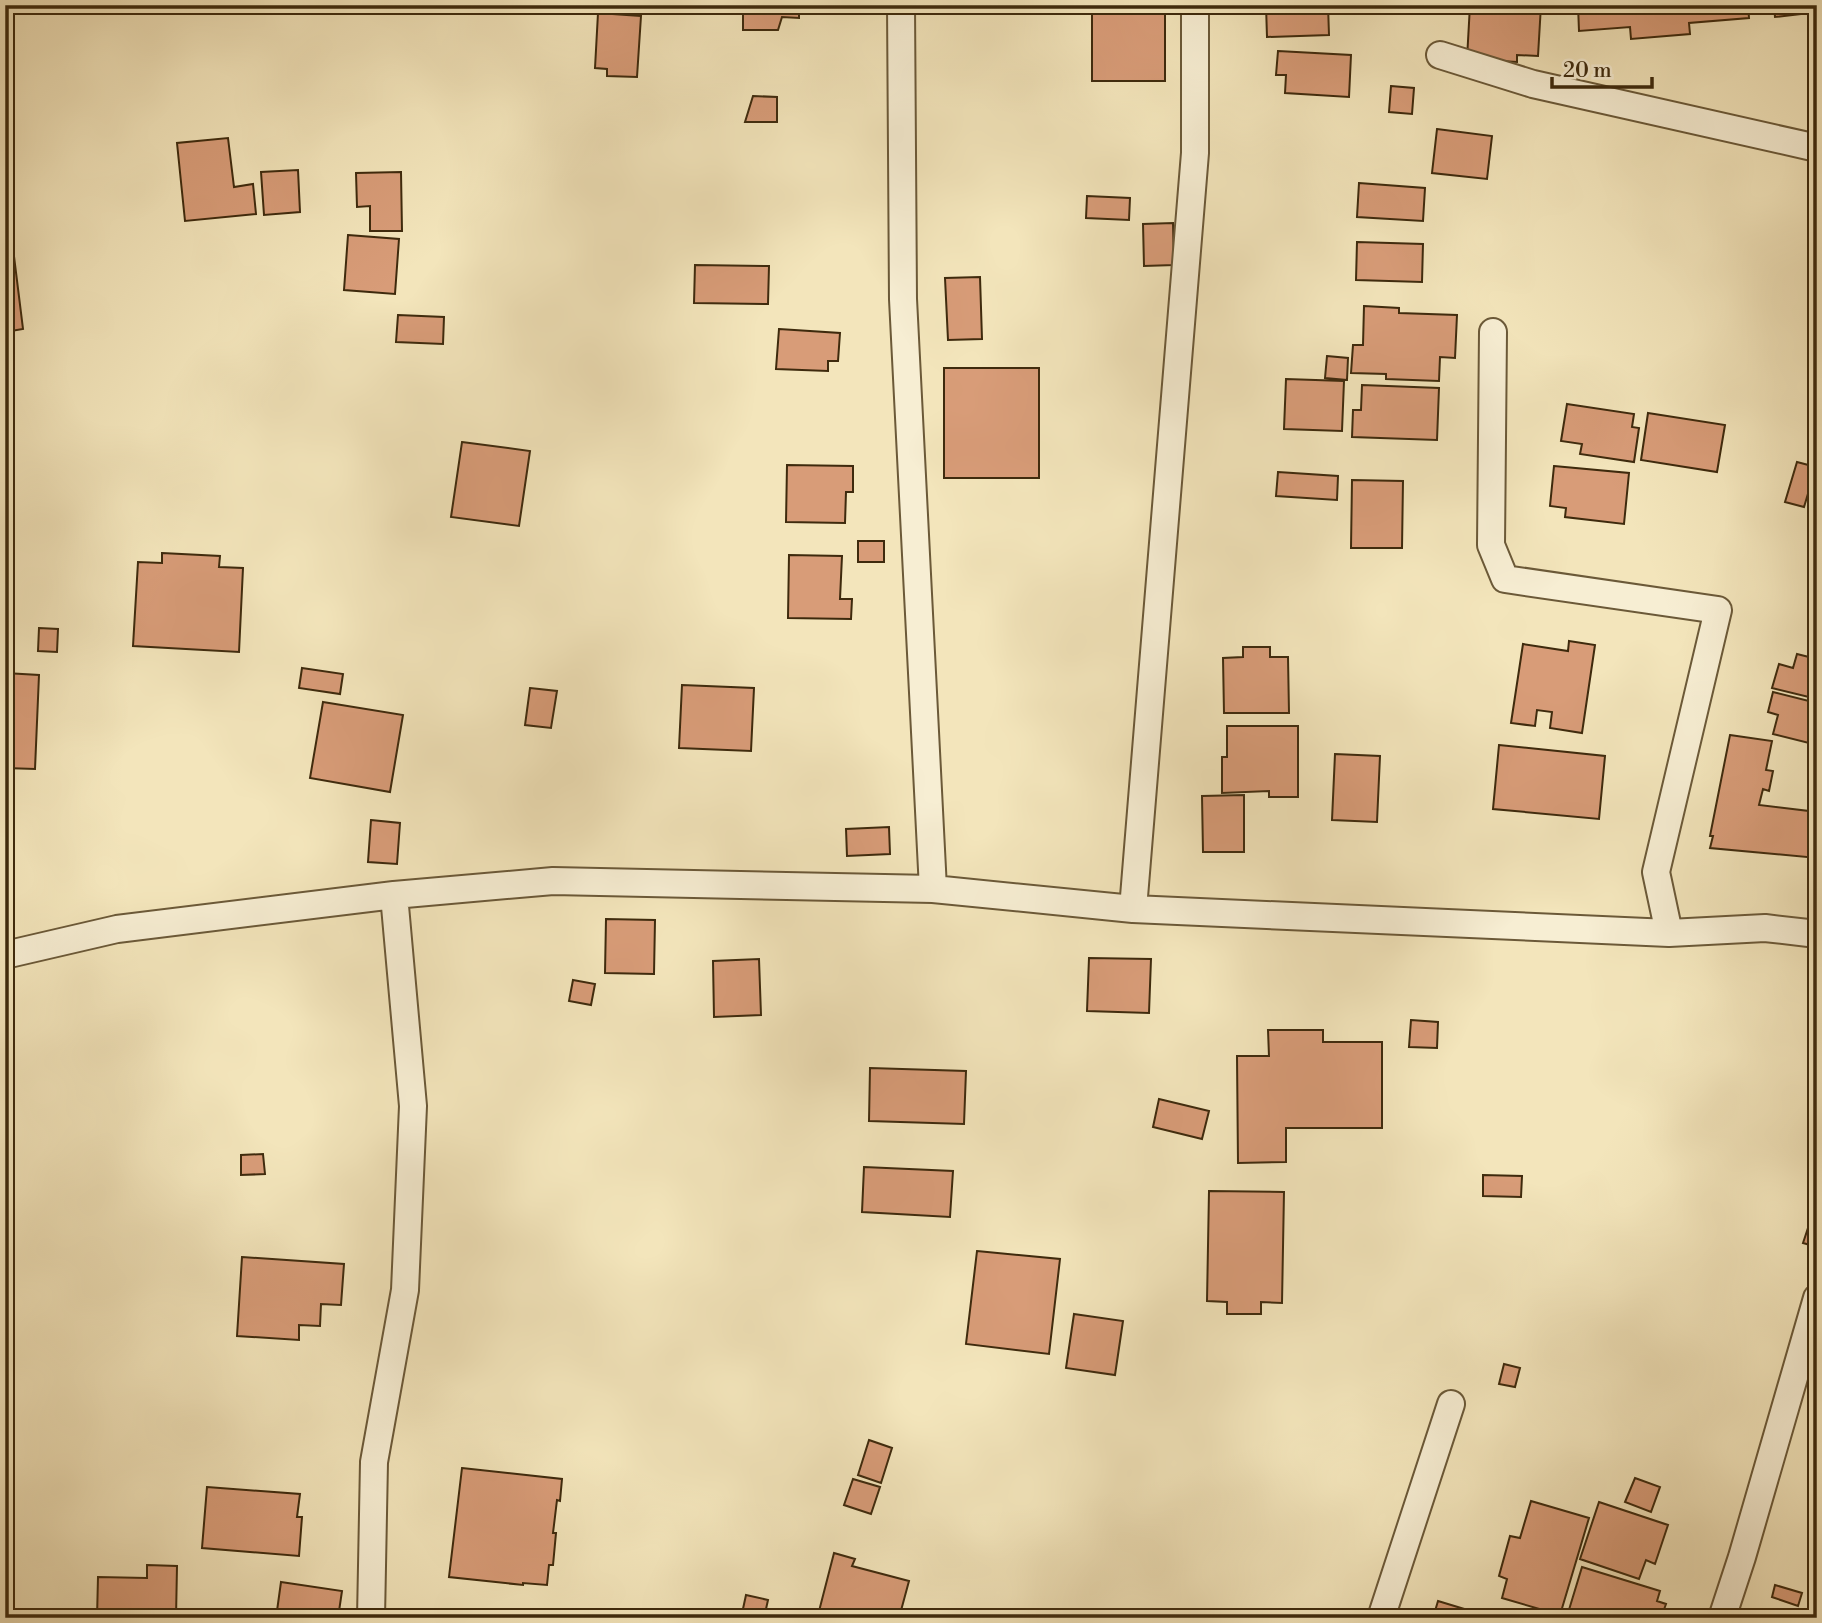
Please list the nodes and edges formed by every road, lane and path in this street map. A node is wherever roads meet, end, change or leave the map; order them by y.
1 (901, 5) edge
2 (1195, 5) edge
3 (1440, 55) dead end
4 (1817, 148) edge
5 (1493, 332) dead end
6 (933, 889) junction
7 (394, 895) junction
8 (1133, 909) junction
9 (1669, 933) junction
10 (1817, 934) edge
11 (5, 955) edge
12 (1817, 1298) edge
13 (1451, 1404) dead end
14 (371, 1618) edge
15 (1381, 1618) edge
16 (1722, 1618) edge

1 - 6 street
2 - 8 street
3 - 4 street
5 - 9 street
6 - 7 street
6 - 8 street
7 - 11 street
7 - 14 street
8 - 9 street
9 - 10 street
12 - 16 street
13 - 15 street

